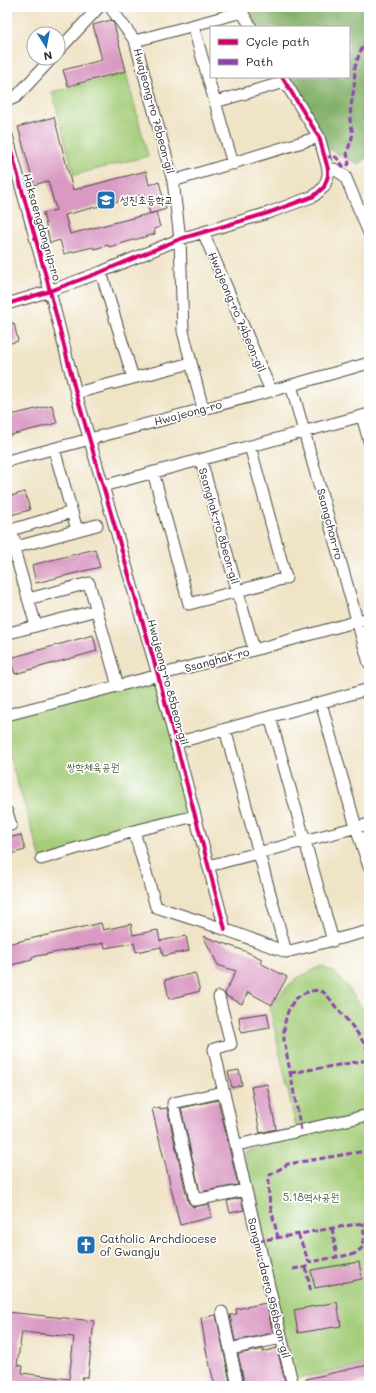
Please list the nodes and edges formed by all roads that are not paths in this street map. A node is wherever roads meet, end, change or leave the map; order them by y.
1 (99, 7) edge
2 (110, 7) edge
3 (241, 9) edge
4 (193, 26) junction
5 (250, 26) edge
6 (134, 41) junction
7 (66, 42) edge
8 (45, 66) edge
9 (283, 80) edge
10 (7, 101) edge
11 (215, 102) junction
12 (7, 136) edge
13 (319, 137) junction
14 (233, 164) junction
15 (328, 169) junction
16 (173, 181) junction
17 (203, 232) junction
18 (369, 233) edge
19 (180, 238) junction
20 (101, 272) junction
21 (50, 291) junction
22 (7, 304) edge
23 (191, 363) junction
24 (369, 363) edge
25 (133, 378) junction
26 (291, 385) junction
27 (271, 391) junction
28 (76, 393) junction
29 (203, 409) junction
30 (365, 415) edge
31 (305, 432) junction
32 (90, 440) junction
33 (369, 441) edge
34 (250, 446) junction
35 (54, 449) junction
36 (201, 460) junction
37 (7, 461) edge
38 (153, 472) junction
39 (103, 486) junction
40 (72, 512) junction
41 (97, 525) dead end
42 (77, 530) junction
43 (16, 547) junction
44 (238, 592) junction
45 (28, 599) junction
46 (97, 610) junction
47 (369, 618) edge
48 (357, 621) junction
49 (36, 626) junction
50 (9, 633) dead end
51 (254, 650) junction
52 (369, 663) edge
53 (158, 675) junction
54 (118, 686) junction
55 (369, 689) edge
56 (321, 703) junction
57 (7, 715) edge
58 (270, 716) junction
59 (225, 729) junction
60 (176, 743) junction
61 (7, 812) edge
62 (195, 816) junction
63 (369, 824) edge
64 (11, 825) dead end
65 (356, 827) junction
66 (134, 831) junction
67 (306, 841) junction
68 (259, 853) junction
69 (41, 859) dead end
70 (208, 866) junction
71 (369, 868) edge
72 (225, 930) junction
73 (369, 931) edge
74 (333, 941) junction
75 (286, 952) junction
76 (219, 997) dead end
77 (223, 1092) junction
78 (369, 1115) edge
79 (237, 1145) junction
80 (246, 1190) junction
81 (222, 1312) dead end
82 (281, 1338) junction
83 (230, 1349) junction
84 (238, 1386) edge
85 (293, 1386) edge

1 - 7 street
2 - 6 street, Hwajeong-ro 78beon-gil
3 - 4 street, Hwajeong-ro 78beon-gil
3 - 5 street
4 - 6 street, Hwajeong-ro 78beon-gil
4 - 11 street
6 - 16 street, Hwajeong-ro 78beon-gil
8 - 10 street
9 - 11 street
9 - 13 street
11 - 14 street
12 - 21 street, Haksaengdongnip-ro
13 - 14 street, Hwajeong-ro 78beon-gil
13 - 15 street
14 - 16 street, Hwajeong-ro 78beon-gil
15 - 17 street
15 - 18 street
16 - 19 street, Hwajeong-ro 78beon-gil
17 - 19 street
17 - 27 street, Hwajeong-ro 74beon-gil
19 - 20 street
19 - 23 street, Hwajeong-ro 78beon-gil
20 - 21 street
20 - 25 street
21 - 22 street
21 - 28 street, Haksaengdongnip-ro
23 - 25 street
23 - 29 street, Hwajeong-ro 78beon-gil
24 - 26 street, Hwajeong-ro
25 - 28 street
26 - 27 street, Hwajeong-ro
26 - 31 street, Ssangchon-ro
27 - 29 street, Hwajeong-ro
28 - 32 street, Haksaengdongnip-ro
29 - 32 street, Hwajeong-ro
30 - 31 street
30 - 33 street
31 - 34 street
31 - 48 street, Ssangchon-ro
32 - 35 street, Hwajeong-ro
32 - 39 street, Hwajeong-ro 85beon-gil
34 - 36 street
34 - 44 street, Ssanghak-ro 8beon-gil
35 - 37 street, Hwajeong-ro
35 - 40 street
36 - 38 street
36 - 44 street, Ssanghak-ro 8beon-gil
38 - 39 street
38 - 44 street, Ssanghak-ro 8beon-gil
39 - 53 street, Hwajeong-ro 85beon-gil
40 - 42 street
40 - 43 street
41 - 42 street
42 - 43 street
43 - 45 street
44 - 51 street, Ssanghak-ro 8beon-gil
45 - 46 street
45 - 49 street
46 - 49 street
46 - 54 street
47 - 48 street, Ssanghak-ro
48 - 51 street, Ssanghak-ro
48 - 52 street, Ssangchon-ro
49 - 50 street
51 - 53 street, Ssanghak-ro
53 - 54 street, Ssanghak-ro
53 - 60 street, Hwajeong-ro 85beon-gil
54 - 57 street, Ssanghak-ro
55 - 56 street
56 - 58 street
56 - 65 street
58 - 59 street
58 - 67 street
59 - 60 street
59 - 68 street
60 - 62 street, Hwajeong-ro 85beon-gil
61 - 64 street
62 - 66 street
62 - 70 street, Hwajeong-ro 85beon-gil
63 - 65 street
65 - 67 street
65 - 71 street
66 - 69 street
66 - 72 street
67 - 68 street
67 - 74 street
68 - 70 street
68 - 75 street
70 - 72 street, Hwajeong-ro 85beon-gil
72 - 75 street
73 - 74 street
74 - 75 street
76 - 77 street, Sangmu-daero 956beon-gil
77 - 79 street, Sangmu-daero 956beon-gil
77 - 80 street
78 - 79 street
79 - 80 street, Sangmu-daero 956beon-gil
80 - 82 street, Sangmu-daero 956beon-gil
81 - 83 street
82 - 83 street
82 - 85 street, Sangmu-daero 956beon-gil
83 - 84 street

